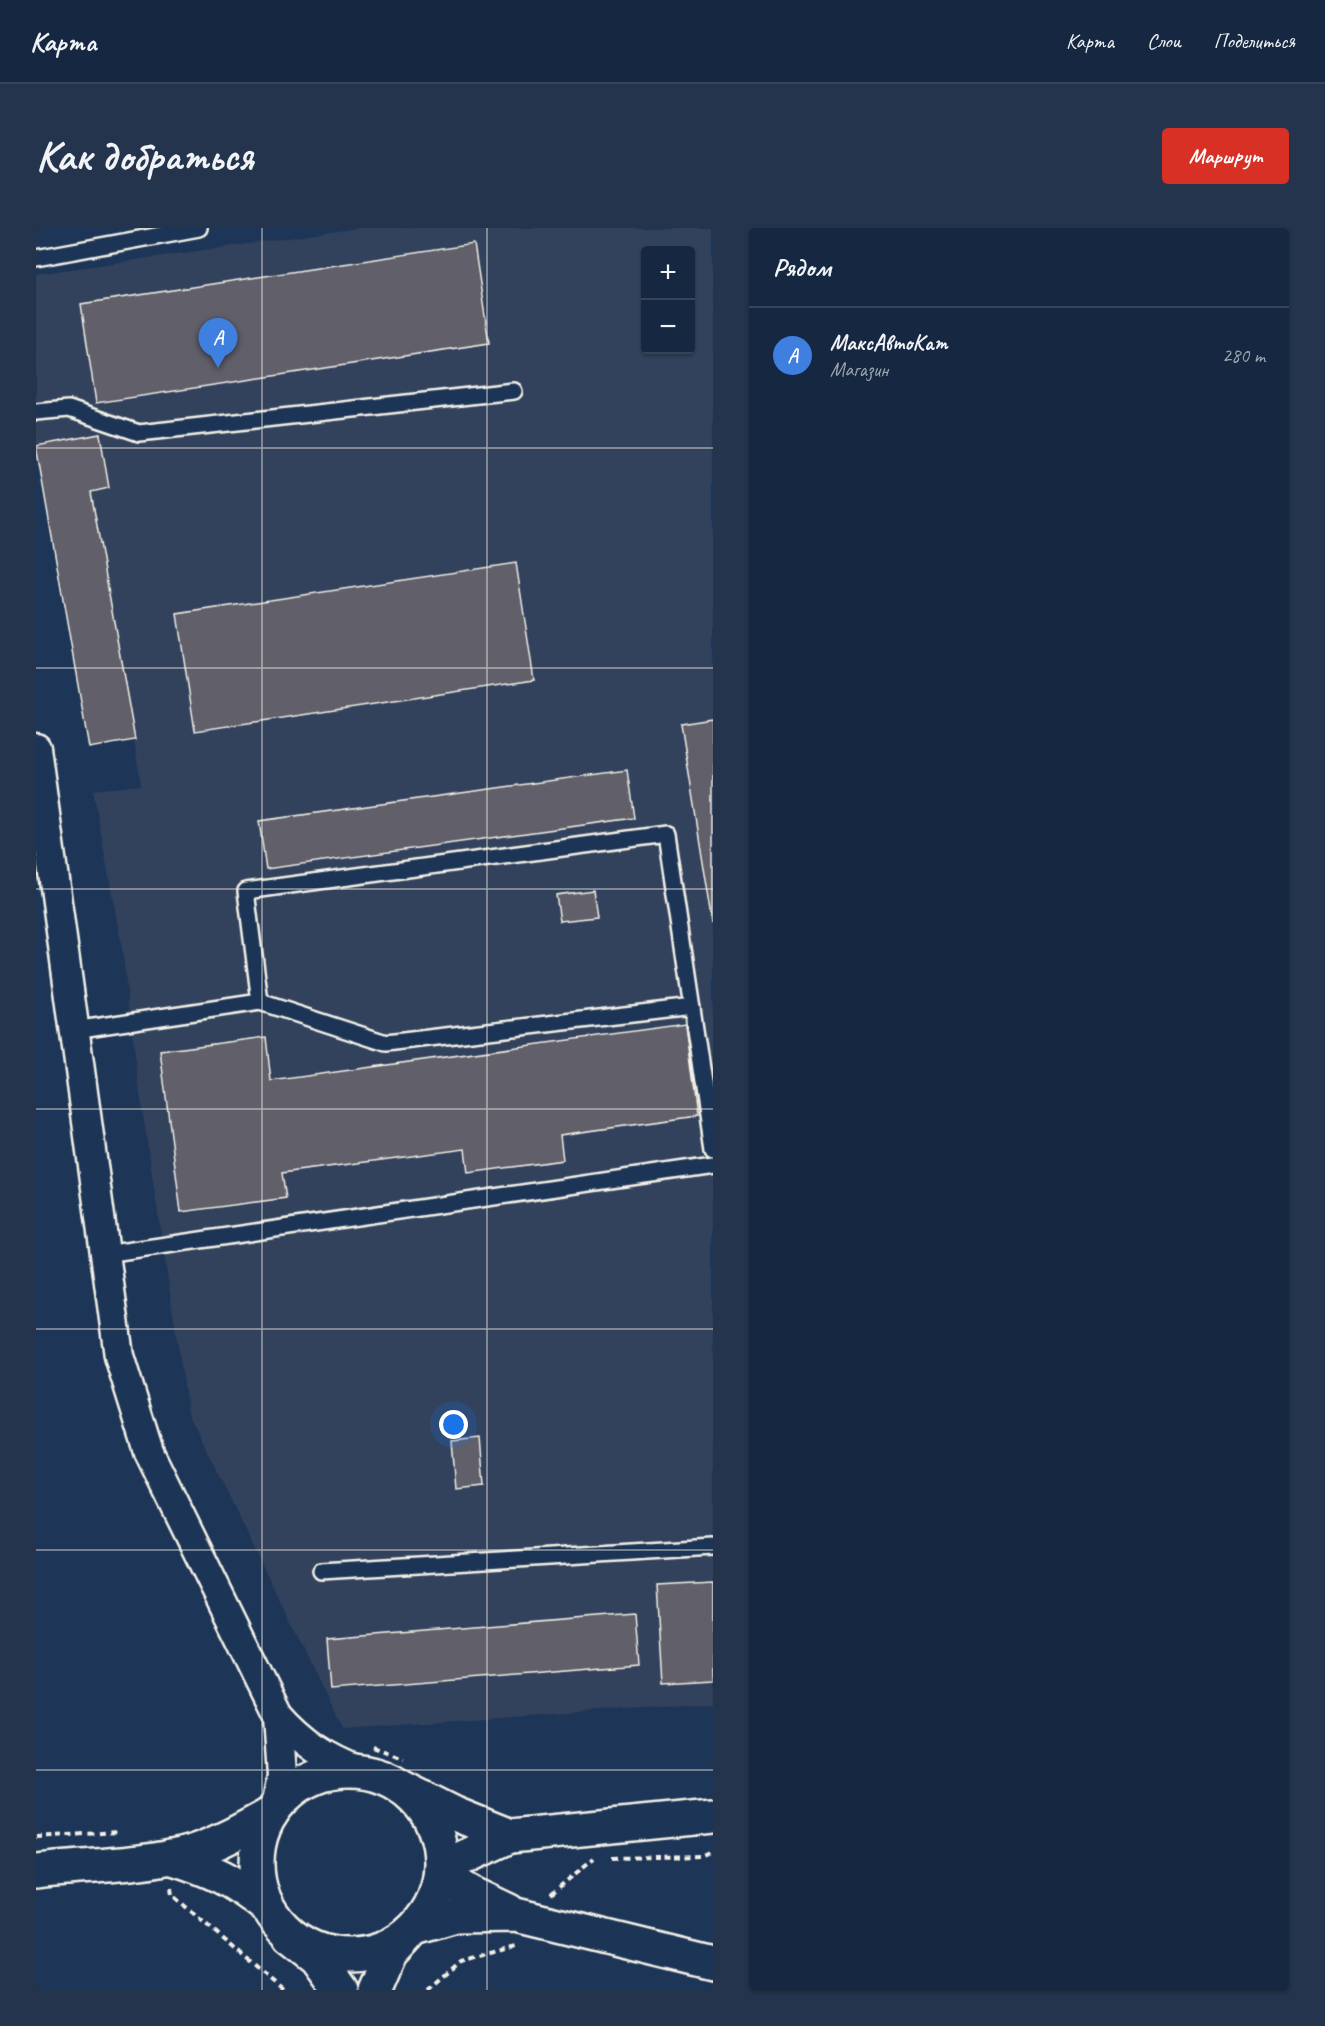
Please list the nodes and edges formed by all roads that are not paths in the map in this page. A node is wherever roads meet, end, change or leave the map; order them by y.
1 (199, 228) edge
2 (36, 258) edge
3 (514, 391) dead end
4 (36, 412) edge
5 (36, 748) edge
6 (38, 782) edge
7 (260, 1002) junction
8 (692, 1007) junction
9 (74, 1030) junction
10 (713, 1149) edge
11 (713, 1165) edge
12 (105, 1254) junction
13 (713, 1547) edge
14 (321, 1571) dead end
15 (278, 1715) junction
16 (360, 1771) junction
17 (401, 1787) junction
18 (273, 1810) junction
19 (713, 1816) edge
20 (510, 1836) junction
21 (170, 1857) junction
22 (441, 1871) junction
23 (36, 1872) edge
24 (267, 1907) junction
25 (516, 1915) junction
26 (412, 1932) junction
27 (290, 1936) junction
28 (713, 1963) edge
29 (341, 1990) edge
30 (375, 1990) edge

1 - 2 lane
3 - 4 lane
5 - 6 street
6 - 9 street
7 - 8 lane
7 - 8 lane
7 - 9 lane
8 - 10 lane
9 - 12 street
11 - 12 lane
12 - 15 street
13 - 14 lane
15 - 16 street
15 - 18 street
16 - 17 main road
16 - 18 main road
17 - 20 main road
17 - 22 main road
18 - 21 main road
18 - 24 main road
19 - 20 main road
20 - 22 main road
21 - 23 main road
21 - 24 main road
22 - 25 main road
22 - 26 main road
24 - 27 main road
25 - 26 main road
25 - 28 main road
26 - 27 main road
26 - 30 main road
27 - 29 main road

